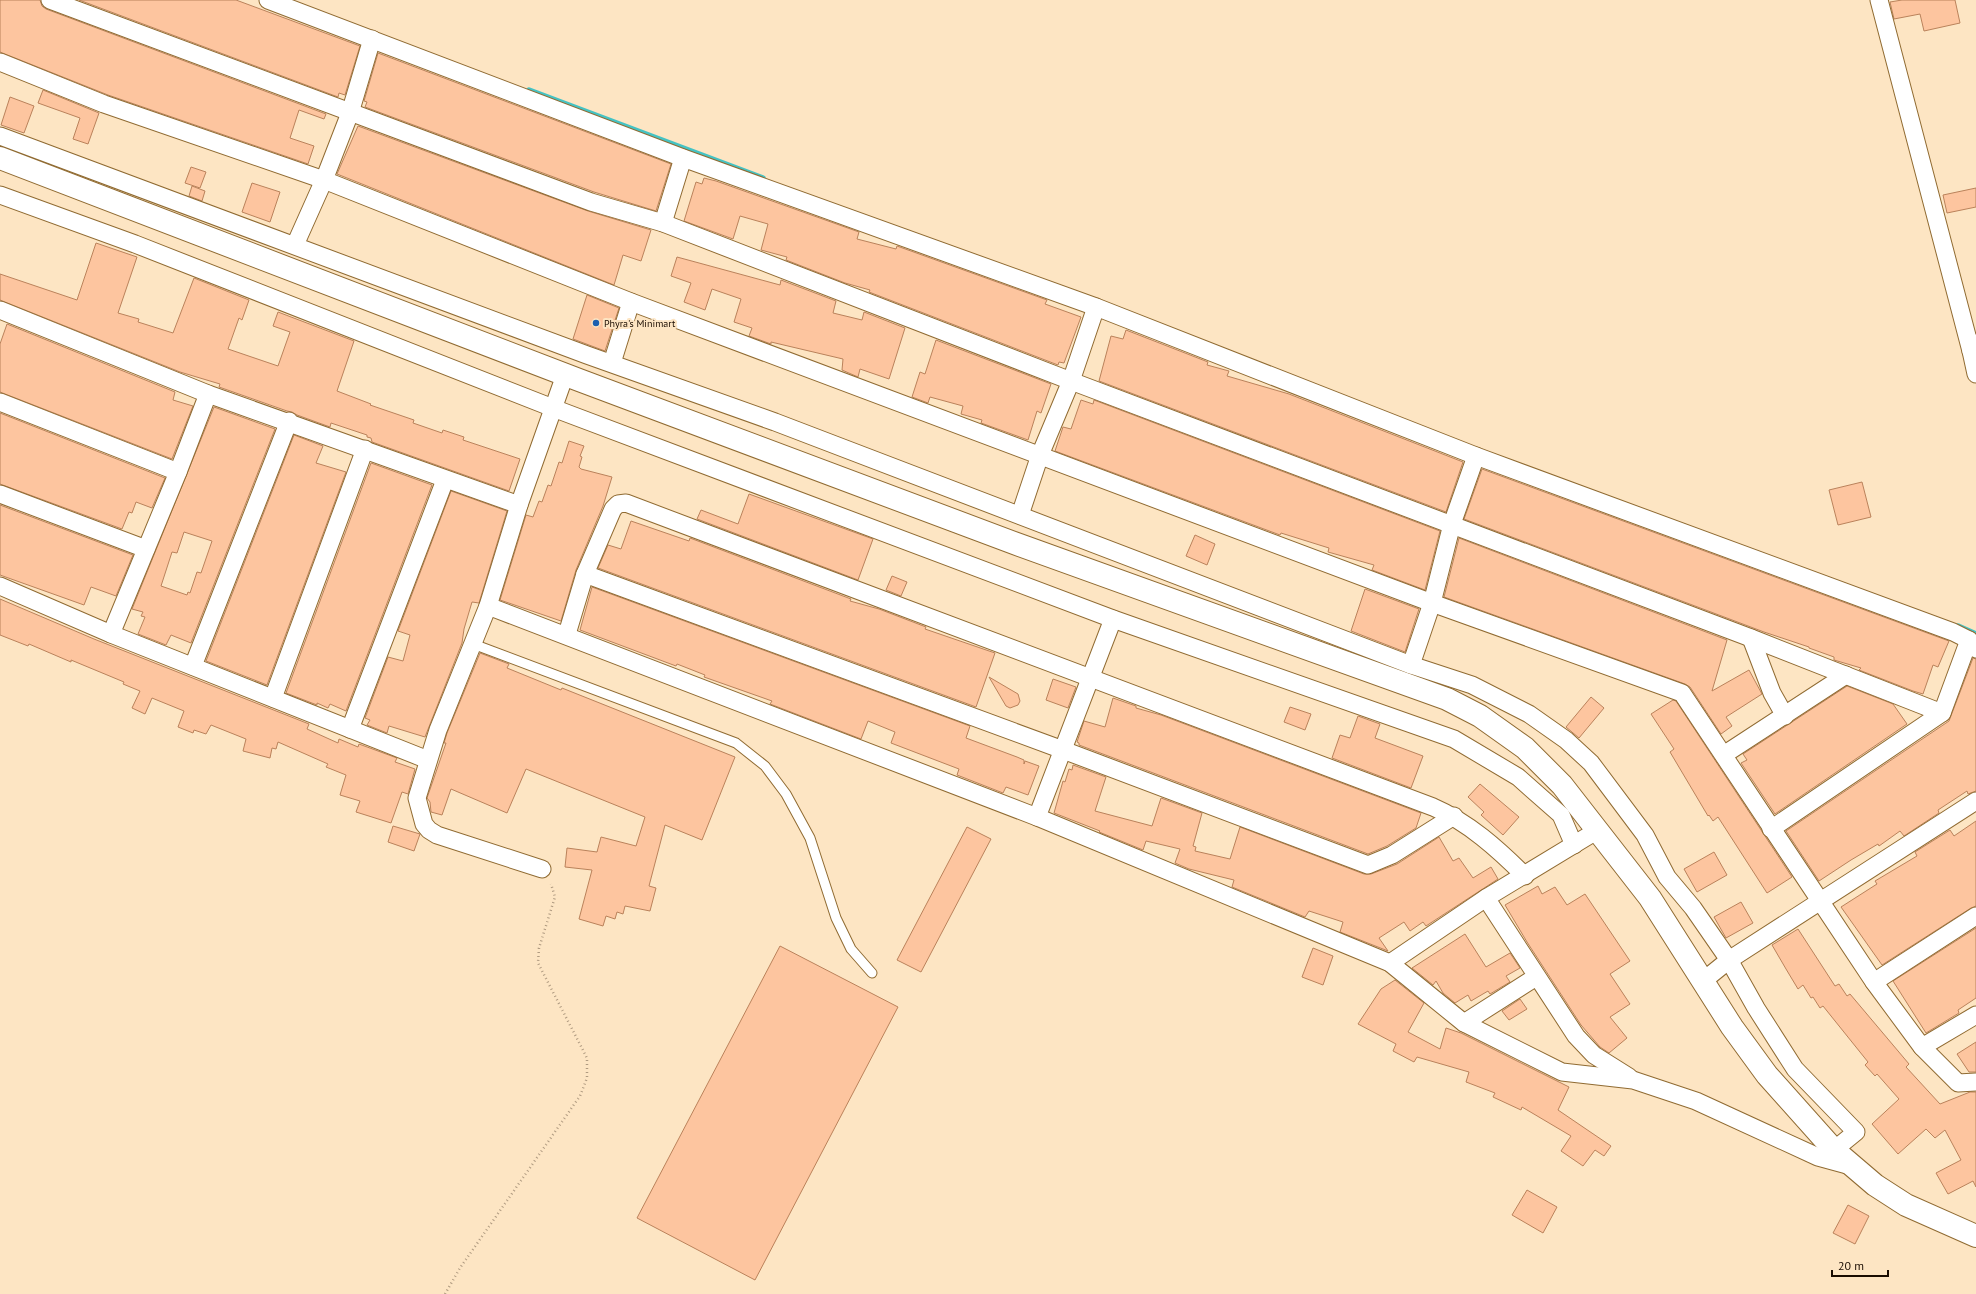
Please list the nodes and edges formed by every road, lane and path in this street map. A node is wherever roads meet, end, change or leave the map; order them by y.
1 (50, 0) edge
2 (268, 0) edge
3 (1878, 0) edge
4 (372, 39) junction
5 (0, 62) edge
6 (350, 113) junction
7 (0, 136) edge
8 (0, 158) edge
9 (683, 158) junction
10 (324, 180) junction
11 (0, 195) edge
12 (663, 223) junction
13 (295, 245) junction
14 (631, 302) junction
15 (1096, 307) junction
16 (0, 310) edge
17 (1973, 347) edge
18 (612, 363) junction
19 (1976, 374) edge
20 (565, 375) junction
21 (1071, 381) junction
22 (208, 394) junction
23 (0, 402) edge
24 (553, 408) junction
25 (289, 421) junction
26 (365, 449) junction
27 (1040, 455) junction
28 (1476, 456) junction
29 (178, 472) junction
30 (445, 480) junction
31 (0, 494) edge
32 (519, 506) junction
33 (1020, 515) junction
34 (1452, 524) junction
35 (146, 549) junction
36 (585, 574) junction
37 (0, 586) edge
38 (1432, 603) junction
39 (488, 606) junction
40 (1113, 619) junction
41 (111, 634) junction
42 (567, 634) junction
43 (1751, 638) junction
44 (473, 644) junction
45 (1972, 645) edge
46 (1411, 665) junction
47 (193, 666) junction
48 (1846, 675) junction
49 (1091, 677) junction
50 (273, 698) junction
51 (1942, 713) junction
52 (1785, 716) junction
53 (350, 729) junction
54 (1063, 750) junction
55 (1725, 754) junction
56 (428, 760) junction
57 (1976, 802) edge
58 (1454, 816) junction
59 (1037, 817) junction
60 (1771, 828) junction
61 (1598, 830) junction
62 (1574, 845) junction
63 (542, 869) joint
64 (1525, 876) junction
65 (1486, 898) junction
66 (1820, 903) junction
67 (1976, 916) edge
68 (1729, 960) junction
69 (1390, 963) junction
70 (872, 973) dead end
71 (1536, 977) junction
72 (1703, 981) junction
73 (1874, 982) junction
74 (1976, 1015) edge
75 (1464, 1023) junction
76 (1922, 1047) junction
77 (1633, 1080) junction
78 (1976, 1082) edge
79 (1834, 1150) junction
80 (1855, 1167) junction
81 (1976, 1236) edge
82 (445, 1294) edge

1 - 6 street
2 - 4 street
3 - 17 street
4 - 6 street
4 - 9 street
5 - 10 street
6 - 10 street
6 - 12 street
7 - 13 street
8 - 20 street
9 - 12 street
9 - 15 street
10 - 13 street
10 - 14 street
11 - 24 street
12 - 21 street
13 - 18 street
14 - 18 street
14 - 27 street
15 - 21 street
15 - 28 street
16 - 22 street
17 - 19 street
18 - 33 street
20 - 24 street
20 - 61 street
21 - 27 street
21 - 34 street
22 - 25 street
22 - 29 street
23 - 29 street
24 - 32 street
24 - 40 street
25 - 26 street
25 - 47 street
26 - 30 street
26 - 50 street
27 - 33 street
27 - 38 street
28 - 34 street
28 - 45 street
29 - 35 street
30 - 32 street
30 - 53 street
31 - 35 street
32 - 39 street
33 - 46 street
34 - 38 street
34 - 43 street
35 - 41 street
36 - 42 street
36 - 49 street
36 - 54 street
37 - 41 street
38 - 46 street
38 - 55 street
39 - 42 street
39 - 44 street
40 - 49 street
40 - 62 street
41 - 47 street
42 - 59 street
43 - 48 street
43 - 52 street
44 - 56 street
44 - 70 lane
45 - 51 street
46 - 68 street
47 - 50 street
48 - 51 street
48 - 52 street
49 - 54 street
49 - 58 street
50 - 53 street
51 - 60 street
52 - 55 street
53 - 56 street
54 - 58 street
54 - 59 street
55 - 60 street
56 - 63 street
57 - 66 street
58 - 64 street
59 - 69 street
60 - 66 street
61 - 62 street
61 - 72 street
62 - 64 street
63 - 82 path
64 - 65 street
65 - 69 street
65 - 71 street
66 - 68 street
66 - 73 street
67 - 73 street
68 - 72 street
68 - 79 street
69 - 75 street
71 - 75 street
71 - 77 street
72 - 79 street
73 - 76 street
74 - 76 street
75 - 77 street
76 - 78 street
77 - 80 street
79 - 80 street
80 - 81 street

